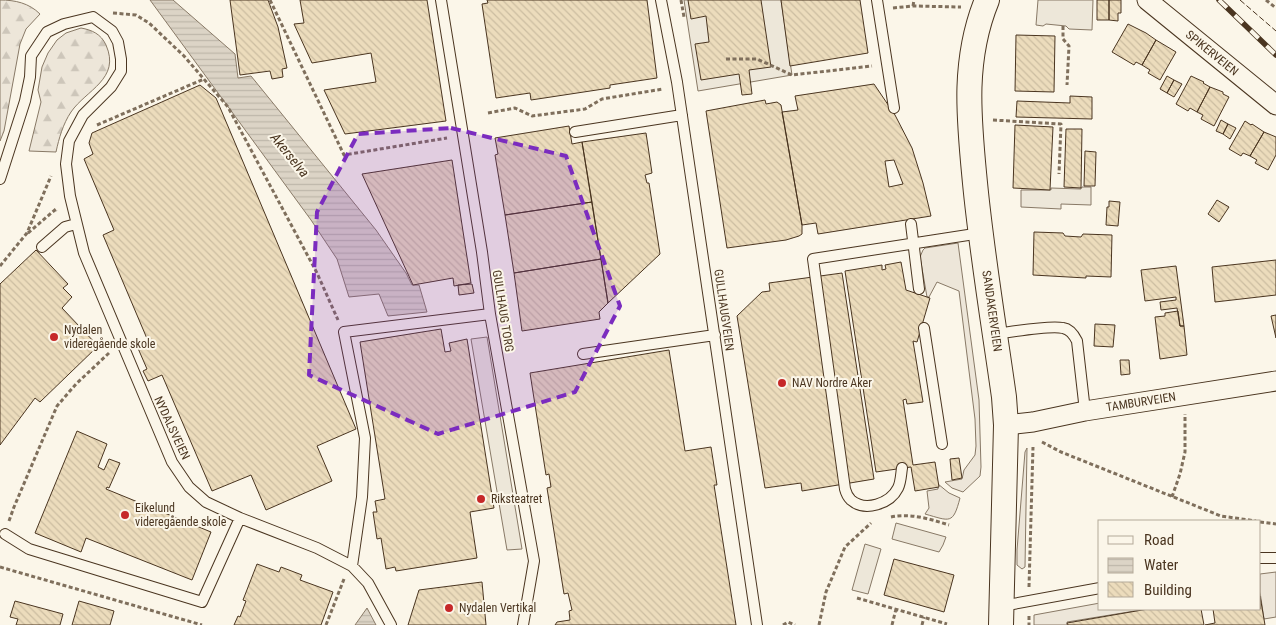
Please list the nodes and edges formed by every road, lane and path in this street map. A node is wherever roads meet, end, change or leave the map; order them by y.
1 (270, 0) edge
2 (441, 0) edge
3 (661, 0) edge
4 (681, 0) edge
5 (877, 0) edge
6 (914, 0) edge
7 (1147, 0) edge
8 (1266, 0) edge
9 (977, 4) edge
10 (913, 6) junction
11 (891, 8) dead end
12 (1276, 8) edge
13 (94, 17) junction
14 (684, 17) dead end
15 (1063, 26) dead end
16 (726, 59) dead end
17 (887, 64) junction
18 (204, 79) junction
19 (1067, 86) dead end
20 (663, 89) dead end
21 (1276, 105) edge
22 (894, 108) dead end
23 (488, 113) dead end
24 (682, 115) junction
25 (993, 120) dead end
26 (74, 131) junction
27 (575, 132) dead end
28 (463, 136) junction
29 (51, 174) dead end
30 (1059, 174) dead end
31 (0, 179) edge
32 (54, 211) dead end
33 (76, 224) junction
34 (911, 224) dead end
35 (27, 233) junction
36 (980, 233) junction
37 (913, 243) junction
38 (42, 247) dead end
39 (0, 266) edge
40 (919, 290) dead end
41 (490, 314) junction
42 (924, 328) dead end
43 (344, 332) junction
44 (996, 334) junction
45 (715, 335) junction
46 (113, 350) dead end
47 (583, 354) dead end
48 (1276, 381) edge
49 (1186, 395) junction
50 (1085, 411) junction
51 (1006, 425) junction
52 (1042, 442) dead end
53 (942, 444) dead end
54 (1033, 447) dead end
55 (902, 468) dead end
56 (1172, 497) junction
57 (14, 507) dead end
58 (240, 518) junction
59 (885, 518) dead end
60 (876, 520) dead end
61 (1246, 520) edge
62 (1261, 522) edge
63 (1276, 524) edge
64 (949, 525) dead end
65 (5, 534) dead end
66 (1261, 558) edge
67 (1276, 558) edge
68 (352, 566) junction
69 (0, 567) edge
70 (1098, 588) edge
71 (873, 595) dead end
72 (857, 598) dead end
73 (1029, 601) junction
74 (872, 602) junction
75 (896, 609) junction
76 (1002, 616) edge
77 (924, 617) junction
78 (947, 624) dead end
79 (202, 625) edge
80 (326, 625) edge
81 (391, 625) edge
82 (523, 625) edge
83 (758, 625) edge
84 (783, 625) edge
85 (795, 625) edge
86 (819, 625) edge
87 (892, 625) edge
88 (922, 625) edge
89 (1029, 625) edge

1 - 28 path
2 - 28 lane, GULLHAUG TORG
3 - 24 lane, GULLHAUGVEIEN
4 - 14 path
5 - 17 lane
6 - 10 path
7 - 21 street, SPIKERVEIEN
8 - 12 path
9 - 10 path
9 - 36 street, SANDAKERVEIEN
10 - 11 path
13 - 18 path
13 - 26 lane, NYDALSVEIEN
13 - 31 lane
15 - 19 path
16 - 17 path
17 - 22 lane
18 - 26 path
18 - 43 path
20 - 23 path
24 - 27 lane
24 - 45 lane, GULLHAUGVEIEN
25 - 30 path
26 - 33 lane, NYDALSVEIEN
28 - 41 lane, GULLHAUG TORG
29 - 35 path
32 - 35 path
33 - 38 lane
33 - 58 lane, NYDALSVEIEN
34 - 37 lane
35 - 39 path
36 - 37 lane
36 - 44 street, SANDAKERVEIEN
37 - 40 lane
37 - 55 lane
41 - 43 lane
41 - 82 lane, GULLHAUG TORG
42 - 53 lane
43 - 68 lane
44 - 50 lane
44 - 51 street, SANDAKERVEIEN
45 - 47 lane
45 - 83 lane, GULLHAUGVEIEN
46 - 57 path
48 - 49 street, TAMBURVEIEN
49 - 50 street, TAMBURVEIEN
49 - 56 path
50 - 51 street, TAMBURVEIEN
51 - 76 street, SANDAKERVEIEN
52 - 56 path
54 - 73 path
56 - 61 path
58 - 65 lane
58 - 68 lane, NYDALSVEIEN
59 - 64 path
60 - 86 path
62 - 63 path
66 - 67 lane
68 - 80 path
68 - 81 lane, NYDALSVEIEN
69 - 79 path
70 - 73 lane
71 - 74 path
72 - 74 path
73 - 76 lane
73 - 89 path
74 - 75 path
75 - 77 path
75 - 87 path
77 - 78 path
77 - 88 path
84 - 85 path

